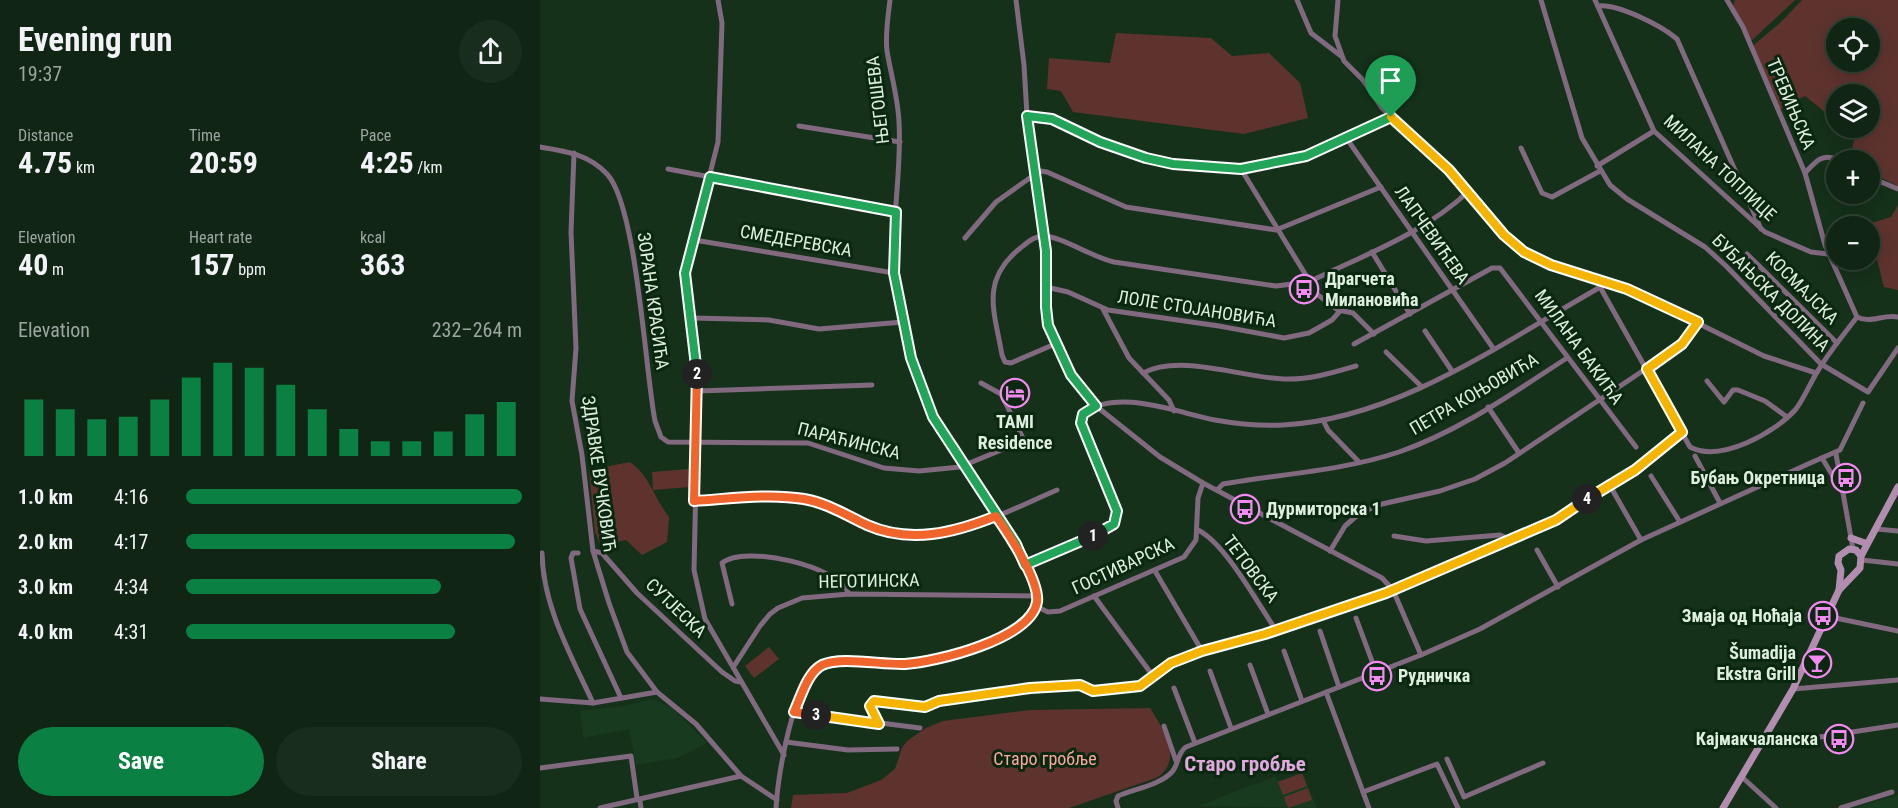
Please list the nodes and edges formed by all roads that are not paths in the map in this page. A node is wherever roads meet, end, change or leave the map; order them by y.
1 (718, 0) edge
2 (890, 0) edge
3 (1016, 0) edge
4 (1297, 0) edge
5 (1338, 0) edge
6 (1541, 0) edge
7 (1727, 0) edge
8 (1596, 3) edge
9 (1341, 56) junction
10 (1027, 116) junction
11 (1391, 117) junction
12 (799, 126) dead end
13 (1654, 131) junction
14 (1347, 139) junction
15 (900, 142) junction
16 (540, 147) edge
17 (1521, 148) dead end
18 (574, 153) junction
19 (1826, 157) edge
20 (668, 169) dead end
21 (1241, 169) junction
22 (1598, 169) junction
23 (1034, 172) junction
24 (1805, 173) junction
25 (710, 177) junction
26 (1880, 182) edge
27 (1381, 187) junction
28 (1898, 189) edge
29 (1469, 191) junction
30 (896, 212) junction
31 (1761, 229) junction
32 (1280, 230) junction
33 (1413, 233) junction
34 (1044, 236) junction
35 (965, 238) dead end
36 (694, 240) junction
37 (1826, 247) edge
38 (1372, 252) junction
39 (1747, 254) dead end
40 (1826, 254) edge
41 (1835, 270) edge
42 (894, 273) junction
43 (1309, 282) junction
44 (1602, 284) junction
45 (1046, 287) junction
46 (1452, 290) junction
47 (1103, 309) junction
48 (1340, 311) junction
49 (1410, 314) junction
50 (1857, 317) junction
51 (1898, 317) edge
52 (692, 318) junction
53 (1542, 320) junction
54 (903, 322) junction
55 (1698, 322) junction
56 (1425, 331) dead end
57 (1374, 334) junction
58 (1055, 344) junction
59 (1354, 344) dead end
60 (1837, 344) junction
61 (1492, 348) junction
62 (1898, 348) edge
63 (1386, 352) dead end
64 (1896, 356) edge
65 (1567, 358) junction
66 (1821, 364) junction
67 (1356, 366) dead end
68 (1647, 369) junction
69 (1452, 371) junction
70 (1143, 373) junction
71 (1816, 373) junction
72 (1707, 381) dead end
73 (981, 383) dead end
74 (872, 385) dead end
75 (1422, 387) junction
76 (698, 391) junction
77 (1599, 400) junction
78 (1863, 403) dead end
79 (1096, 406) junction
80 (1488, 407) junction
81 (1174, 411) junction
82 (1787, 417) junction
83 (1323, 420) junction
84 (1682, 432) junction
85 (697, 444) junction
86 (1636, 447) dead end
87 (1520, 453) junction
88 (1836, 454) junction
89 (1695, 456) dead end
90 (1822, 458) junction
91 (1359, 462) junction
92 (966, 465) junction
93 (1652, 476) dead end
94 (1203, 483) junction
95 (1898, 487) edge
96 (1058, 490) dead end
97 (1217, 490) junction
98 (1612, 491) dead end
99 (1845, 495) junction
100 (1896, 496) edge
101 (694, 501) junction
102 (1720, 503) junction
103 (996, 516) junction
104 (1680, 522) junction
105 (1876, 529) junction
106 (1198, 530) junction
107 (1898, 531) edge
108 (1850, 536) junction
109 (1394, 537) dead end
110 (1510, 540) junction
111 (1641, 540) junction
112 (1867, 541) junction
113 (1537, 550) dead end
114 (1844, 550) junction
115 (593, 551) junction
116 (1330, 551) junction
117 (542, 553) dead end
118 (578, 553) dead end
119 (1858, 554) junction
120 (1898, 564) edge
121 (1025, 565) junction
122 (1841, 570) junction
123 (1155, 571) junction
124 (1854, 573) junction
125 (1558, 587) junction
126 (1393, 590) junction
127 (1839, 590) junction
128 (849, 594) junction
129 (1037, 596) junction
130 (1094, 596) junction
131 (732, 604) dead end
132 (1035, 606) junction
133 (1827, 616) junction
134 (1356, 618) dead end
135 (1276, 630) junction
136 (1320, 631) dead end
137 (1898, 631) edge
138 (1202, 651) junction
139 (1284, 651) dead end
140 (1421, 655) junction
141 (1250, 665) dead end
142 (734, 666) junction
143 (1210, 671) dead end
144 (1376, 672) junction
145 (1153, 676) junction
146 (1898, 680) edge
147 (741, 682) junction
148 (1339, 687) junction
149 (1174, 688) dead end
150 (1793, 689) junction
151 (657, 692) junction
152 (1326, 692) junction
153 (621, 698) junction
154 (540, 699) edge
155 (1302, 701) junction
156 (592, 703) junction
157 (794, 712) junction
158 (1268, 714) junction
159 (879, 724) junction
160 (1898, 725) edge
161 (1164, 726) dead end
162 (920, 728) dead end
163 (1231, 728) junction
164 (786, 742) junction
165 (1195, 742) junction
166 (1763, 742) junction
167 (897, 749) dead end
168 (784, 755) junction
169 (1447, 759) dead end
170 (1177, 763) junction
171 (1543, 763) dead end
172 (540, 768) edge
173 (741, 776) junction
174 (1743, 778) junction
175 (1363, 792) junction
176 (1892, 792) dead end
177 (639, 799) junction
178 (777, 800) junction
179 (1117, 806) edge
180 (600, 808) edge
181 (641, 808) edge
182 (776, 808) edge
183 (1369, 808) edge
184 (1458, 808) edge
185 (1723, 808) edge
186 (1776, 808) edge
187 (1841, 808) edge

1 - 25 street
2 - 15 street, ЊЕГОШЕВА
3 - 10 street
4 - 9 street
5 - 9 street
6 - 22 street, БУБАЊСКА ДОЛИНА
7 - 24 street, ТРЕБИЊСКА
8 - 13 street, МИЛАНА ТОПЛИЦЕ
8 - 31 street
9 - 11 street
10 - 21 street
10 - 23 street
11 - 14 street
11 - 29 street
12 - 15 street
13 - 22 street
13 - 31 street, МИЛАНА ТОПЛИЦЕ
14 - 21 street
14 - 27 street, ЛАПЧЕВИЋЕВА
15 - 30 street, ЊЕГОШЕВА
16 - 18 street
17 - 22 street
18 - 85 street, ЗОРАНА КРАСИЋА
18 - 115 street, ЗДРАВКЕ ВУЧКОВИЋ
19 - 24 street
20 - 25 street
21 - 32 street
22 - 66 street, БУБАЊСКА ДОЛИНА
23 - 32 street
23 - 34 street
23 - 35 street
24 - 37 street, ТРЕБИЊСКА
25 - 30 street
25 - 36 street
26 - 28 street
27 - 32 street
27 - 33 street, ЛАПЧЕВИЋЕВА
29 - 33 street
29 - 44 street
30 - 42 street, ЊЕГОШЕВА
31 - 40 street, МИЛАНА ТОПЛИЦЕ
32 - 43 street
33 - 38 street
33 - 46 street, ЛАПЧЕВИЋЕВА
34 - 43 street
34 - 45 street
34 - 58 street
36 - 42 street, СМЕДЕРЕВСКА
36 - 52 street
38 - 43 street
38 - 49 street
39 - 60 street, КОСМАЈСКА
41 - 50 street, ТРЕБИЊСКА
42 - 54 street, ЊЕГОШЕВА
43 - 48 street
44 - 53 street
44 - 55 street
44 - 68 street
45 - 47 street, ЛОЛЕ СТОЈАНОВИЋА
45 - 58 street
46 - 49 street
46 - 53 street, МИЛАНА БАКИЋА
46 - 61 street, ЛАПЧЕВИЋЕВА
47 - 48 street, ЛОЛЕ СТОЈАНОВИЋА
47 - 70 street
48 - 57 street
49 - 57 street
50 - 51 street
50 - 60 street
52 - 54 street
52 - 76 street
53 - 61 street
53 - 65 street, МИЛАНА БАКИЋА
54 - 92 street, ЊЕГОШЕВА
55 - 68 street
55 - 71 street
56 - 69 street
57 - 59 street
58 - 79 street
60 - 66 street
61 - 69 street
62 - 64 street
63 - 75 street
64 - 66 street, БУБАЊСКА ДОЛИНА
65 - 77 street, МИЛАНА БАКИЋА
65 - 80 street, ПЕТРА КОЊОВИЋА
66 - 71 street
67 - 70 street
68 - 77 street
68 - 84 street
69 - 75 street
70 - 81 street
71 - 82 street
72 - 82 street
73 - 92 street, ПАРАЋИНСКА
74 - 76 street
75 - 83 street
76 - 85 street
77 - 86 street, МИЛАНА БАКИЋА
77 - 87 street
78 - 88 street
79 - 81 street
79 - 94 street
79 - 121 street
80 - 87 street
80 - 91 street, ПЕТРА КОЊОВИЋА
81 - 83 street
82 - 84 street
83 - 91 street
84 - 110 street
85 - 92 street, ПАРАЋИНСКА
85 - 101 street
87 - 116 street
88 - 90 street
88 - 99 street
89 - 102 street
90 - 99 street
90 - 102 street
91 - 97 street, ПЕТРА КОЊОВИЋА
92 - 103 street, ЊЕГОШЕВА
93 - 104 street
94 - 97 street
94 - 106 street, ГОСТИВАРСКА
95 - 100 street
96 - 103 street
97 - 116 street
98 - 111 street
99 - 108 street
100 - 105 street
101 - 103 street
101 - 142 street
102 - 104 street
103 - 121 street, ЊЕГОШЕВА
104 - 111 street
105 - 107 street
105 - 112 street
106 - 123 street, ГОСТИВАРСКА
106 - 135 street, ТЕТОВСКА
108 - 112 street
108 - 114 street
108 - 119 street
109 - 110 street
110 - 126 street
111 - 125 street
112 - 119 street
113 - 125 street
114 - 119 street
114 - 122 street
115 - 147 street, СУТЈЕСКА
115 - 151 street, ЗДРАВКЕ ВУЧКОВИЋ
116 - 126 street
117 - 156 street
118 - 153 street
119 - 120 street
119 - 124 street
121 - 129 street, ЊЕГОШЕВА
122 - 124 street
122 - 127 street
123 - 130 street, ГОСТИВАРСКА
123 - 138 street
124 - 127 street
125 - 140 street
126 - 135 street
126 - 140 street
127 - 133 street
128 - 129 street, НЕГОТИНСКА
128 - 131 street
128 - 142 street, НЕГОТИНСКА
129 - 132 street
130 - 132 street, ГОСТИВАРСКА
130 - 145 street
132 - 157 street
133 - 137 street
133 - 150 street
134 - 144 street
135 - 138 street
136 - 148 street
138 - 145 street
139 - 155 street
140 - 144 street
141 - 158 street
142 - 147 street
143 - 163 street
144 - 148 street
145 - 159 street
146 - 150 street
147 - 168 street
148 - 152 street
149 - 165 street
150 - 166 street
151 - 153 street
151 - 173 street, ЗДРАВКЕ ВУЧКОВИЋ
152 - 155 street
152 - 175 street
153 - 156 street
154 - 156 street
155 - 158 street
157 - 159 street
157 - 164 street
158 - 163 street
159 - 162 street
160 - 166 street
161 - 170 street
163 - 165 street
164 - 167 street
164 - 168 street
165 - 170 street
166 - 174 street
168 - 178 street
169 - 171 street
170 - 179 street
172 - 177 street
173 - 177 street
173 - 178 street, ЗДРАВКЕ ВУЧКОВИЋ
174 - 185 street
174 - 186 street
175 - 183 street
175 - 184 street
176 - 187 street
177 - 180 street
177 - 181 street
178 - 182 street

